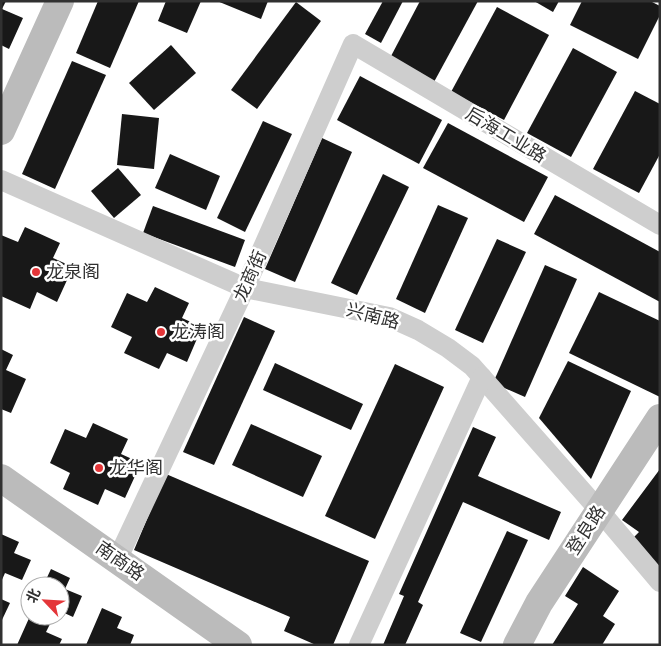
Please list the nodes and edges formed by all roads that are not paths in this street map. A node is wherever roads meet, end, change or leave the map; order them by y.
1 (60, 1) edge
2 (353, 44) joint
3 (1, 131) edge
4 (1, 180) edge
5 (660, 225) edge
6 (245, 288) junction
7 (482, 377) junction
8 (660, 418) edge
9 (1, 478) edge
10 (599, 510) junction
11 (117, 560) junction
12 (660, 582) edge
13 (238, 645) edge
14 (359, 645) edge
15 (517, 645) edge

1 - 3 street
2 - 5 street, 后海工业路
2 - 6 street, 龙商街
4 - 6 street, 兴南路
6 - 7 street, 兴南路
6 - 11 street, 龙商街
7 - 10 street, 兴南路
7 - 14 street
8 - 10 street, 登良路
9 - 11 street, 南商路
10 - 12 street, 兴南路
10 - 15 street, 登良路
11 - 13 street, 南商路

